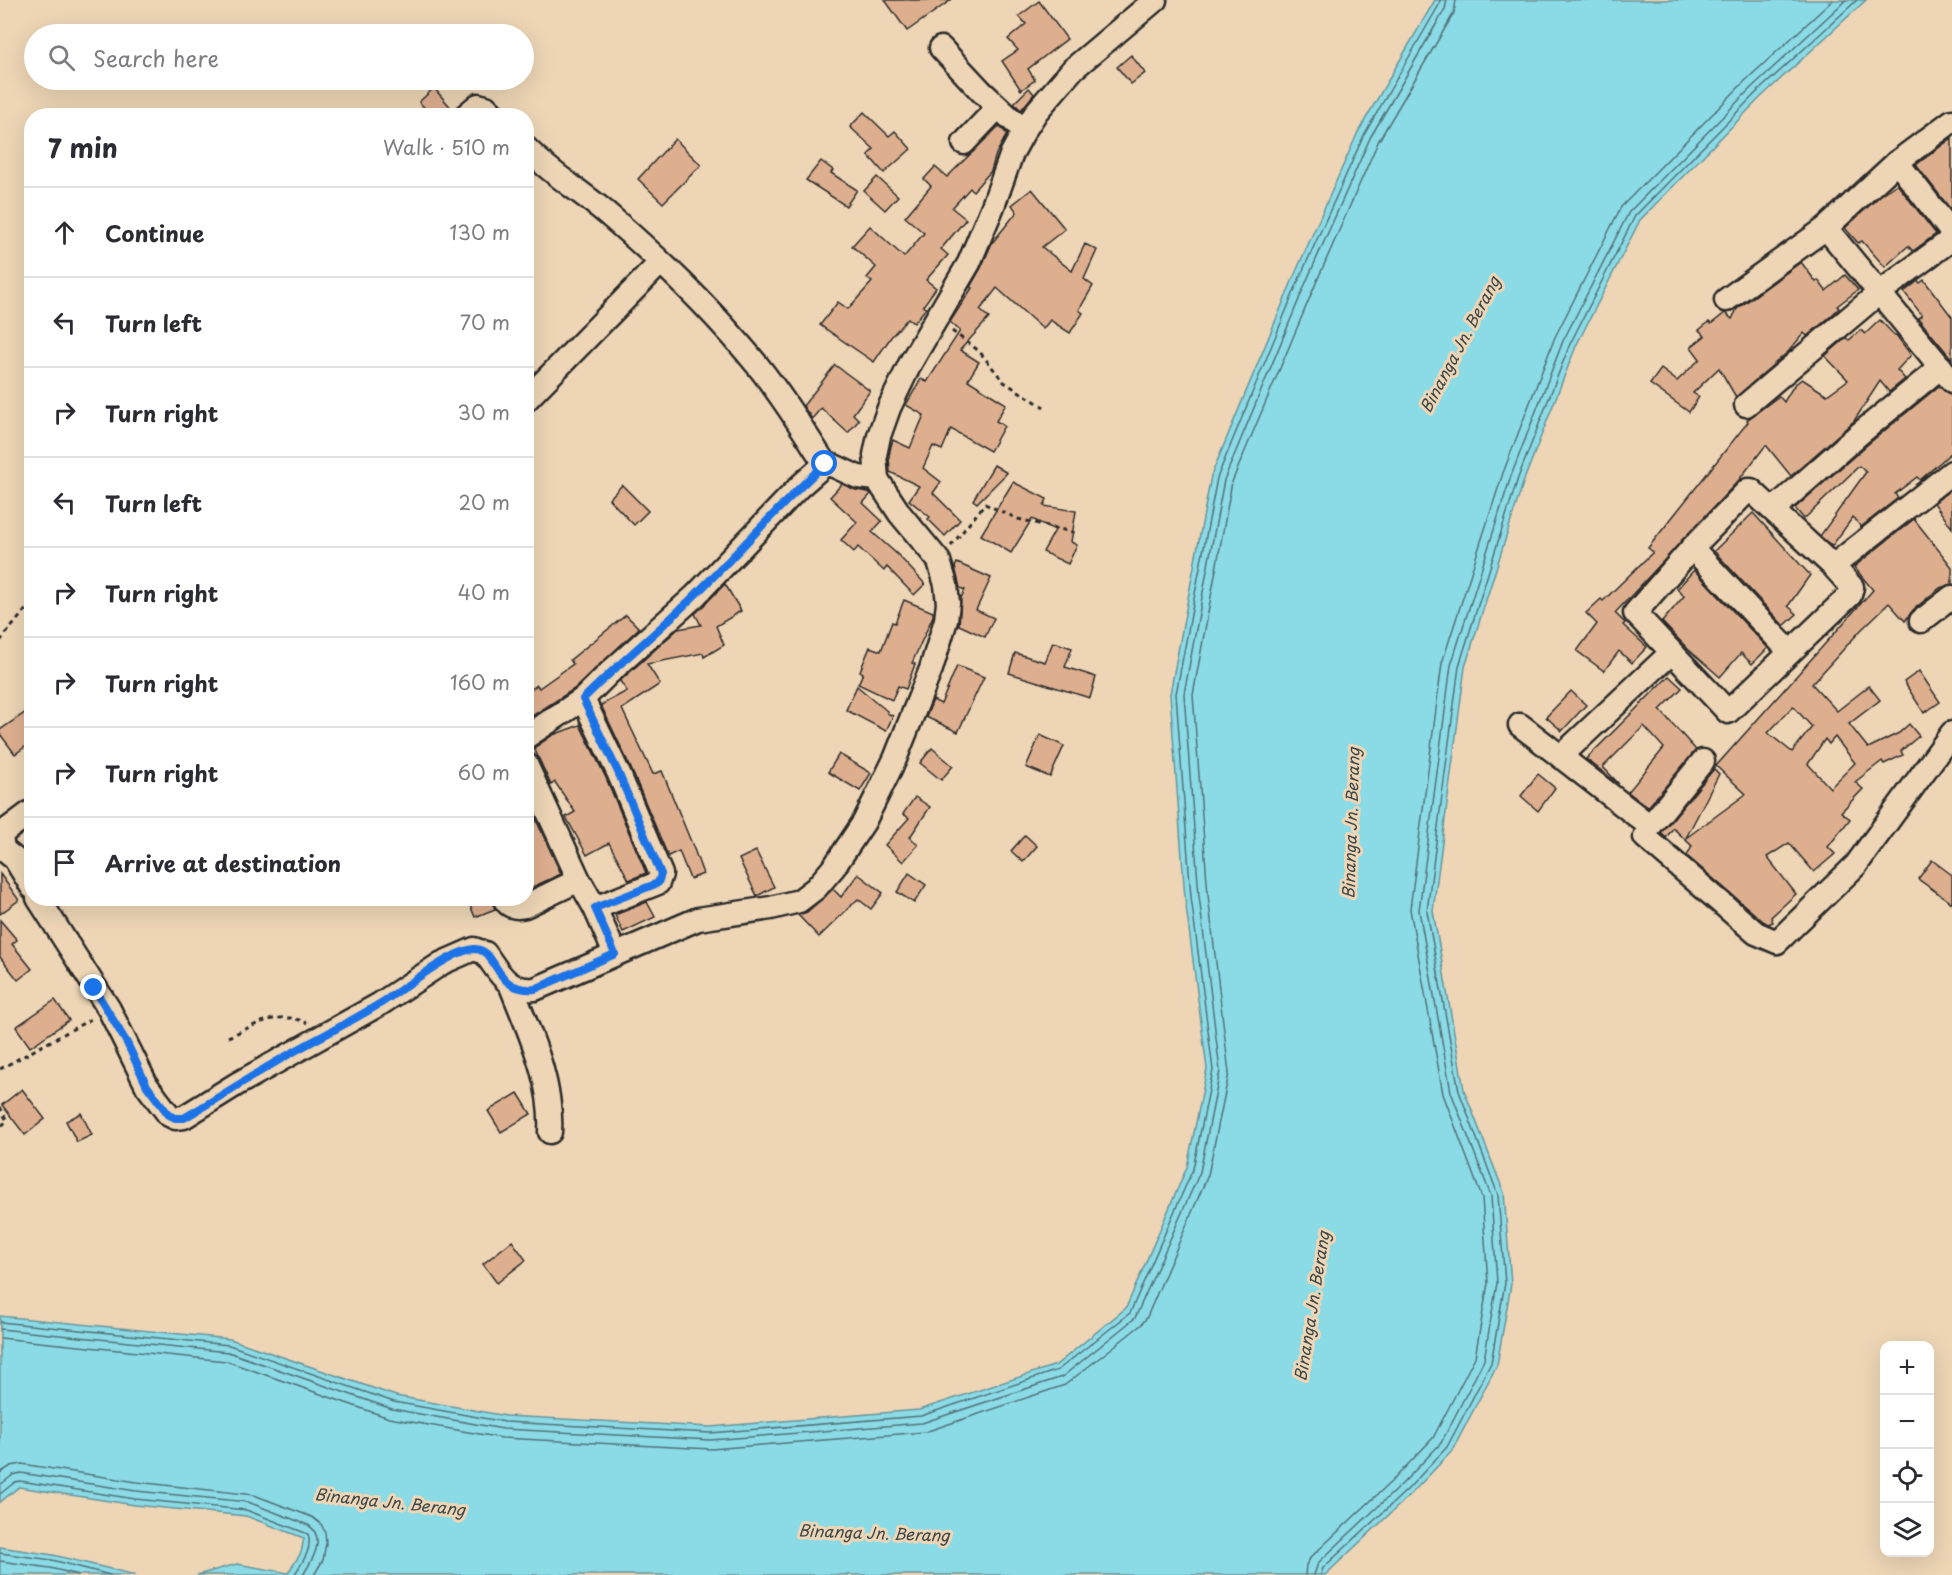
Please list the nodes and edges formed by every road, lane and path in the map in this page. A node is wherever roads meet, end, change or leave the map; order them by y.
1 (1155, 0) edge
2 (941, 48) dead end
3 (998, 107) junction
4 (1952, 121) edge
5 (1024, 131) junction
6 (964, 143) dead end
7 (534, 156) edge
8 (1897, 162) junction
9 (1826, 228) junction
10 (1952, 233) edge
11 (1952, 238) edge
12 (660, 263) junction
13 (1879, 292) junction
14 (1726, 300) dead end
15 (936, 319) junction
16 (1946, 374) edge
17 (534, 392) edge
18 (1746, 405) dead end
19 (1044, 407) dead end
20 (825, 464) junction
21 (1952, 472) edge
22 (877, 479) junction
23 (1773, 510) junction
24 (1076, 533) dead end
25 (1692, 548) junction
26 (939, 561) junction
27 (1833, 566) junction
28 (1952, 597) edge
29 (24, 612) edge
30 (1921, 621) dead end
31 (0, 641) edge
32 (1790, 652) junction
33 (1671, 653) junction
34 (583, 699) junction
35 (1520, 725) dead end
36 (534, 732) edge
37 (1952, 733) edge
38 (1561, 756) junction
39 (1703, 761) dead end
40 (534, 782) edge
41 (24, 817) edge
42 (1650, 826) junction
43 (2, 848) edge
44 (24, 874) edge
45 (579, 880) junction
46 (534, 902) edge
47 (43, 906) edge
48 (510, 906) edge
49 (525, 906) edge
50 (595, 908) junction
51 (615, 954) junction
52 (511, 986) junction
53 (108, 1009) junction
54 (327, 1034) junction
55 (228, 1037) dead end
56 (0, 1069) edge
57 (0, 1107) edge
58 (0, 1127) edge
59 (550, 1132) dead end

1 - 5 street
2 - 3 street
3 - 5 street
3 - 6 street
4 - 8 street
5 - 15 street
7 - 12 street
8 - 9 street
8 - 10 street
9 - 13 street
9 - 14 street
11 - 13 street
12 - 17 street
12 - 20 street
13 - 16 street
13 - 18 street
15 - 19 path
15 - 22 street
16 - 23 street
20 - 22 street
20 - 34 street
21 - 27 street
22 - 26 street
23 - 25 street
23 - 27 street
24 - 26 path
25 - 32 street
25 - 33 street
26 - 51 street
27 - 32 street
28 - 30 street
29 - 31 path
32 - 33 street
33 - 38 street
34 - 36 street
34 - 50 street
35 - 38 street
37 - 42 street
38 - 42 street
39 - 42 street
40 - 45 street
41 - 43 street
43 - 44 street
45 - 46 street
45 - 50 street
47 - 53 street
48 - 49 street
50 - 51 street
51 - 52 street
52 - 54 street
52 - 59 street
53 - 54 street
53 - 56 path
54 - 55 path
57 - 58 path

